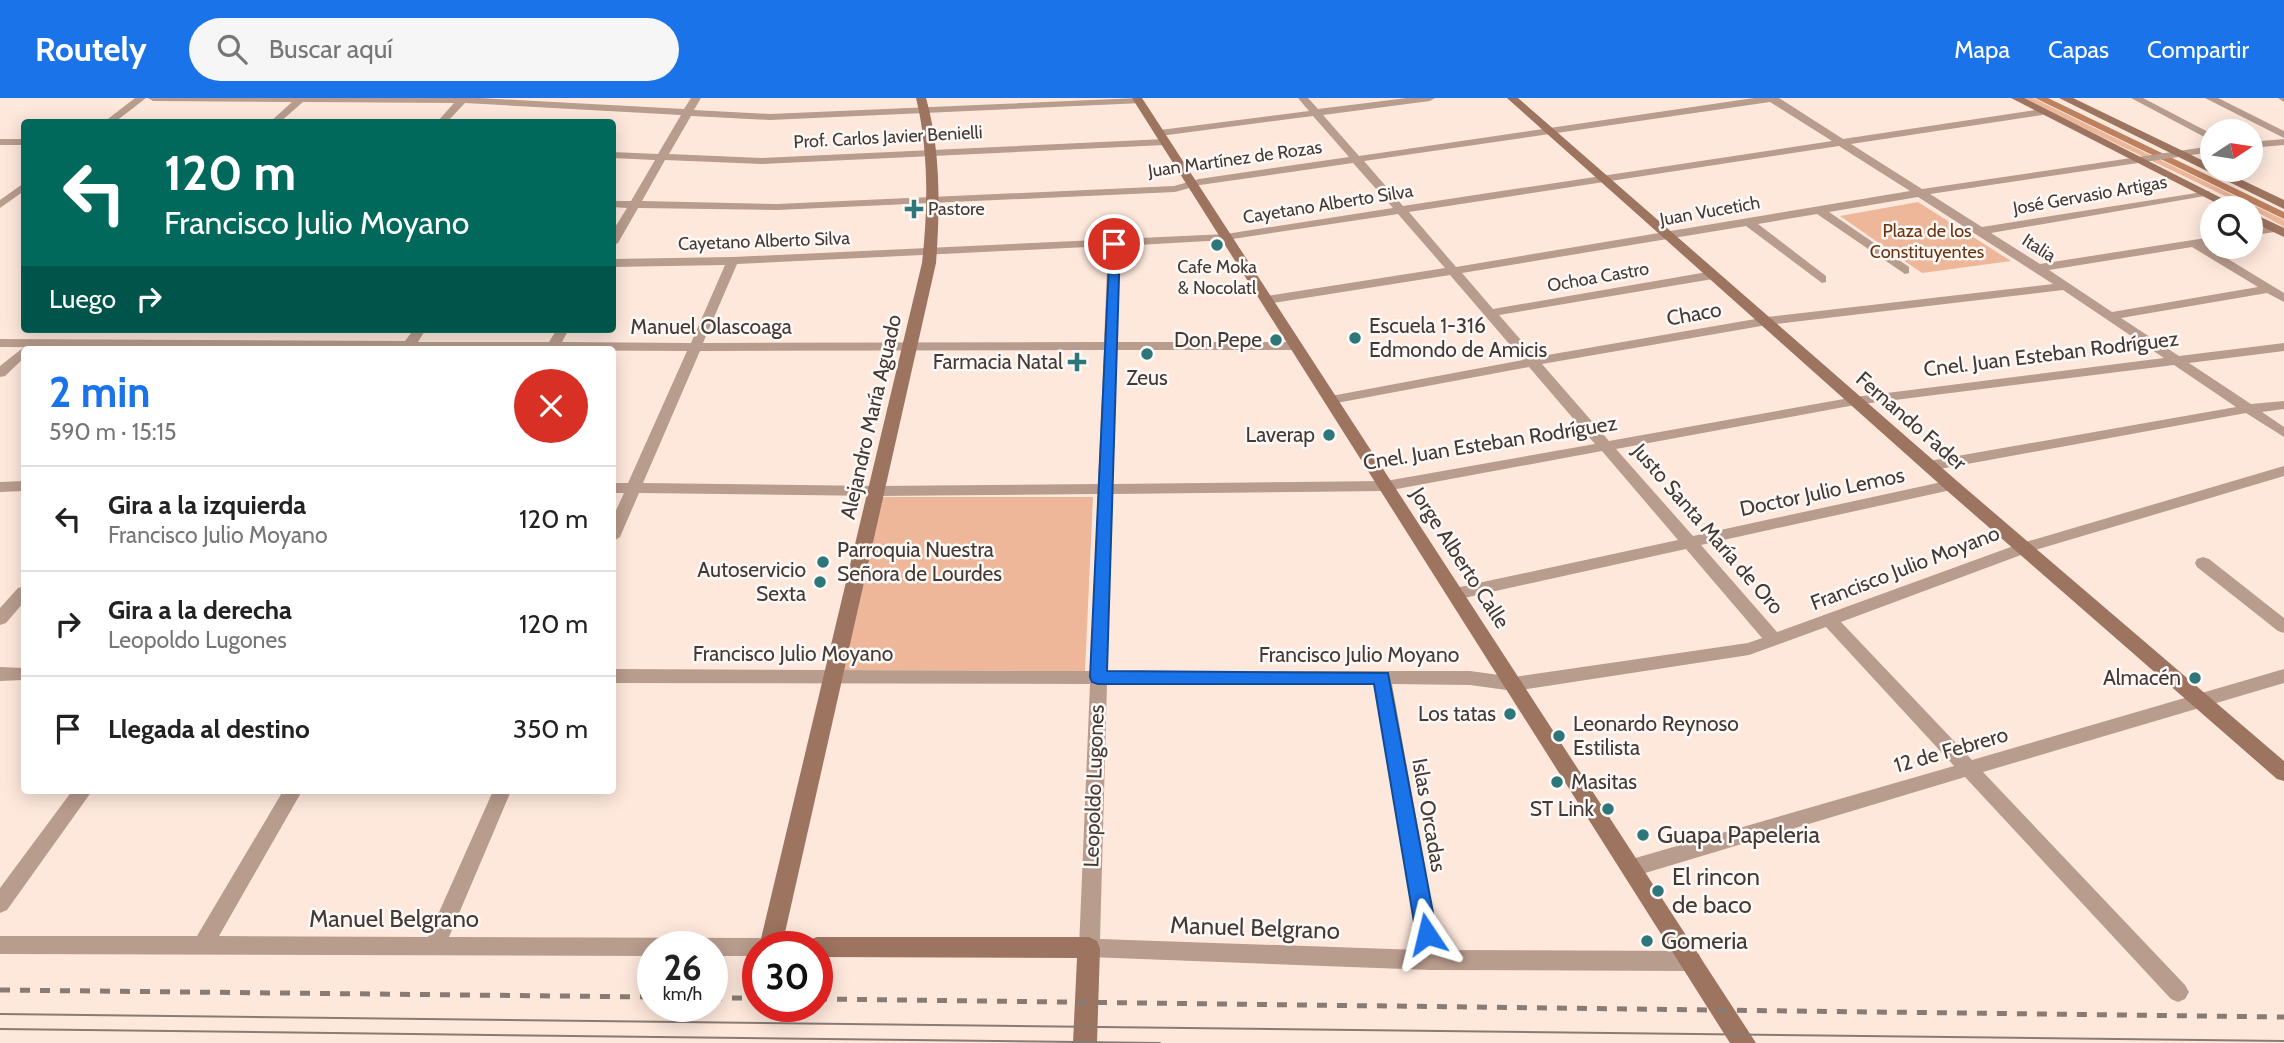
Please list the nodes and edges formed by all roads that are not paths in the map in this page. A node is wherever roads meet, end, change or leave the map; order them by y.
1 (141, 98) edge
2 (153, 98) edge
3 (302, 98) edge
4 (696, 98) edge
5 (1304, 98) edge
6 (1430, 98) edge
7 (1512, 98) edge
8 (1773, 98) edge
9 (2015, 98) edge
10 (2064, 98) edge
11 (2136, 98) edge
12 (2210, 98) edge
13 (463, 99) edge
14 (1138, 100) edge
15 (923, 104) edge
16 (579, 107) edge
17 (688, 112) junction
18 (2042, 112) junction
19 (1317, 113) junction
20 (113, 119) edge
21 (278, 119) edge
22 (445, 119) edge
23 (1550, 131) junction
24 (2200, 132) edge
25 (2284, 135) edge
26 (1162, 138) junction
27 (0, 142) edge
28 (21, 142) edge
29 (1840, 142) junction
30 (2284, 142) edge
31 (2263, 144) edge
32 (2200, 150) edge
33 (929, 153) junction
34 (616, 155) edge
35 (2164, 155) junction
36 (662, 158) junction
37 (2135, 158) junction
38 (1357, 159) junction
39 (1606, 180) junction
40 (1192, 183) junction
41 (21, 188) edge
42 (1919, 192) junction
43 (2205, 193) junction
44 (2211, 196) edge
45 (5, 197) edge
46 (930, 200) junction
47 (616, 204) edge
48 (635, 204) junction
49 (0, 205) edge
50 (2284, 205) edge
51 (1819, 210) junction
52 (1401, 211) junction
53 (1748, 222) junction
54 (2263, 222) edge
55 (1981, 231) junction
56 (2280, 231) edge
57 (616, 236) edge
58 (1670, 236) junction
59 (1226, 237) junction
60 (2200, 242) edge
61 (2194, 243) junction
62 (1114, 244) junction
63 (930, 252) junction
64 (733, 261) junction
65 (616, 262) edge
66 (2038, 268) junction
67 (1905, 270) dead end
68 (1453, 271) junction
69 (1713, 275) junction
70 (1822, 279) dead end
71 (2066, 286) junction
72 (2270, 289) junction
73 (2284, 298) edge
74 (1267, 300) junction
75 (1490, 313) junction
76 (2110, 316) junction
77 (1767, 321) junction
78 (45, 333) edge
79 (0, 343) edge
80 (30, 346) edge
81 (911, 346) junction
82 (1110, 346) junction
83 (1296, 346) junction
84 (21, 347) edge
85 (695, 347) junction
86 (2284, 347) edge
87 (616, 348) edge
88 (21, 354) edge
89 (2174, 359) junction
90 (1532, 362) junction
91 (0, 373) edge
92 (1331, 400) junction
93 (1855, 401) junction
94 (2284, 405) edge
95 (2247, 409) junction
96 (2284, 433) edge
97 (1605, 446) junction
98 (1929, 466) junction
99 (2284, 471) edge
100 (1951, 485) junction
101 (0, 486) edge
102 (21, 486) edge
103 (1386, 486) junction
104 (616, 488) edge
105 (634, 488) junction
106 (1105, 489) junction
107 (877, 491) junction
108 (616, 528) edge
109 (1689, 543) junction
110 (2024, 548) junction
111 (2203, 563) dead end
112 (1455, 594) junction
113 (21, 595) edge
114 (0, 618) edge
115 (1830, 621) junction
116 (2284, 627) edge
117 (1775, 641) junction
118 (0, 674) edge
119 (21, 674) edge
120 (616, 676) edge
121 (2284, 676) edge
122 (834, 677) junction
123 (1098, 677) junction
124 (1382, 677) junction
125 (1514, 684) junction
126 (2200, 700) junction
127 (1968, 768) junction
128 (2284, 773) edge
129 (81, 794) edge
130 (291, 794) edge
131 (501, 794) edge
132 (1632, 868) junction
133 (0, 904) edge
134 (775, 931) edge
135 (202, 944) junction
136 (0, 945) edge
137 (435, 945) junction
138 (742, 947) edge
139 (833, 947) edge
140 (1089, 948) junction
141 (1431, 960) junction
142 (1692, 961) junction
143 (2178, 992) dead end
144 (1085, 1039) edge
145 (1744, 1043) edge

1 - 20 street
2 - 3 street
3 - 13 street
3 - 21 street
4 - 17 street
5 - 19 street, Justo Santa María de Oro
6 - 19 street, Prof. Carlos Javier Benielli
7 - 23 street, Fernando Fader
8 - 23 street, Juan Martínez de Rozas
8 - 29 street, Italia
9 - 18 street
10 - 35 street
11 - 24 street
12 - 25 street
13 - 16 street
13 - 22 street
14 - 15 street
14 - 26 street, Jorge Alberto Calle
15 - 17 street
15 - 33 street, Alejandro María Aguado
16 - 17 street
17 - 36 street
18 - 29 street, Cayetano Alberto Silva
18 - 37 street
19 - 26 street, Prof. Carlos Javier Benielli
19 - 38 street, Justo Santa María de Oro
23 - 38 street, Juan Martínez de Rozas
23 - 39 street, Fernando Fader
26 - 33 street, Prof. Carlos Javier Benielli
26 - 40 street, Jorge Alberto Calle
27 - 28 street
29 - 39 street, Cayetano Alberto Silva
29 - 42 street, Italia
30 - 31 street
32 - 35 street, Juan Vucetich
33 - 36 street, Prof. Carlos Javier Benielli
33 - 46 street, Alejandro María Aguado
34 - 36 street, Prof. Carlos Javier Benielli
35 - 37 street, Juan Vucetich
35 - 50 street
36 - 48 street
37 - 42 street, Juan Vucetich
37 - 43 street
38 - 40 street, Juan Martínez de Rozas
38 - 52 street, Justo Santa María de Oro
39 - 52 street, Cayetano Alberto Silva
39 - 58 street, Fernando Fader
40 - 46 street, Juan Martínez de Rozas
40 - 59 street, Jorge Alberto Calle
41 - 45 street
42 - 51 street, Juan Vucetich
42 - 55 street, Italia
43 - 44 street
43 - 55 street, José Gervasio Artigas
45 - 49 street
46 - 48 street, Juan Martínez de Rozas
46 - 63 street, Alejandro María Aguado
47 - 48 street, Juan Martínez de Rozas
48 - 57 street
51 - 53 street, Juan Vucetich
51 - 67 street
52 - 59 street, Cayetano Alberto Silva
52 - 68 street, Justo Santa María de Oro
53 - 58 street, Juan Vucetich
53 - 70 street
54 - 56 street
55 - 66 street, Italia
58 - 68 street, Juan Vucetich
58 - 69 street, Fernando Fader
59 - 62 street, Cayetano Alberto Silva
59 - 74 street, Jorge Alberto Calle
60 - 61 street
61 - 66 street
61 - 72 street
62 - 63 street, Cayetano Alberto Silva
62 - 82 street, Leopoldo Lugones
63 - 64 street, Cayetano Alberto Silva
63 - 81 street, Alejandro María Aguado
64 - 65 street, Cayetano Alberto Silva
64 - 85 street
66 - 71 street, Italia
68 - 74 street, Juan Vucetich
68 - 75 street, Justo Santa María de Oro
69 - 75 street, Ochoa Castro
69 - 77 street, Fernando Fader
71 - 76 street, Italia
71 - 77 street, Chaco
72 - 73 street
72 - 76 street
74 - 83 street, Jorge Alberto Calle
75 - 90 street, Justo Santa María de Oro
76 - 89 street, Italia
77 - 90 street, Chaco
77 - 93 street, Fernando Fader
78 - 80 street
79 - 84 street, Manuel Olascoaga
81 - 82 street, Manuel Olascoaga
81 - 85 street, Manuel Olascoaga
81 - 107 street, Alejandro María Aguado
82 - 83 street, Manuel Olascoaga
82 - 106 street, Leopoldo Lugones
83 - 92 street, Jorge Alberto Calle
85 - 87 street, Manuel Olascoaga
85 - 105 street
86 - 89 street, Cnel. Juan Esteban Rodríguez
88 - 91 street
89 - 93 street, Cnel. Juan Esteban Rodríguez
89 - 95 street, Italia
90 - 92 street, Chaco
90 - 97 street, Justo Santa María de Oro
92 - 103 street, Jorge Alberto Calle
93 - 97 street, Cnel. Juan Esteban Rodríguez
93 - 98 street, Fernando Fader
94 - 95 street, Doctor Julio Lemos
95 - 96 street, Italia
95 - 98 street, Doctor Julio Lemos
97 - 103 street, Cnel. Juan Esteban Rodríguez
97 - 109 street, Justo Santa María de Oro
98 - 100 street, Fernando Fader
99 - 110 street, Francisco Julio Moyano
100 - 109 street, Doctor Julio Lemos
100 - 110 street, Fernando Fader
101 - 102 street
103 - 106 street, Cnel. Juan Esteban Rodríguez
103 - 112 street, Jorge Alberto Calle
104 - 105 street, Cnel. Juan Esteban Rodríguez
105 - 107 street, Cnel. Juan Esteban Rodríguez
105 - 108 street
106 - 107 street, Cnel. Juan Esteban Rodríguez
106 - 123 street, Leopoldo Lugones
107 - 122 street, Alejandro María Aguado
109 - 112 street, Doctor Julio Lemos
109 - 117 street, Justo Santa María de Oro
110 - 115 street, Francisco Julio Moyano
110 - 126 street, Fernando Fader
111 - 116 street
112 - 125 street, Jorge Alberto Calle
113 - 114 street
115 - 117 street, Francisco Julio Moyano
115 - 127 street
117 - 125 street, Francisco Julio Moyano
118 - 119 street
120 - 122 street, Francisco Julio Moyano
121 - 126 street, 12 de Febrero
122 - 123 street, Francisco Julio Moyano
122 - 134 street, Alejandro María Aguado
123 - 124 street, Francisco Julio Moyano
123 - 140 street, Leopoldo Lugones
124 - 125 street, Francisco Julio Moyano
124 - 141 street, Islas Orcadas
125 - 132 street, Jorge Alberto Calle
126 - 127 street, 12 de Febrero
126 - 128 street, Fernando Fader
127 - 132 street, 12 de Febrero
127 - 143 street
129 - 133 street
130 - 135 street
131 - 137 street
132 - 142 street, Jorge Alberto Calle
135 - 136 street, Manuel Belgrano
135 - 137 street, Manuel Belgrano
137 - 138 street, Manuel Belgrano
139 - 140 street, Manuel Belgrano
140 - 141 street, Manuel Belgrano
140 - 144 street, Leopoldo Lugones
141 - 142 street, Manuel Belgrano
142 - 145 street, Jorge Alberto Calle

